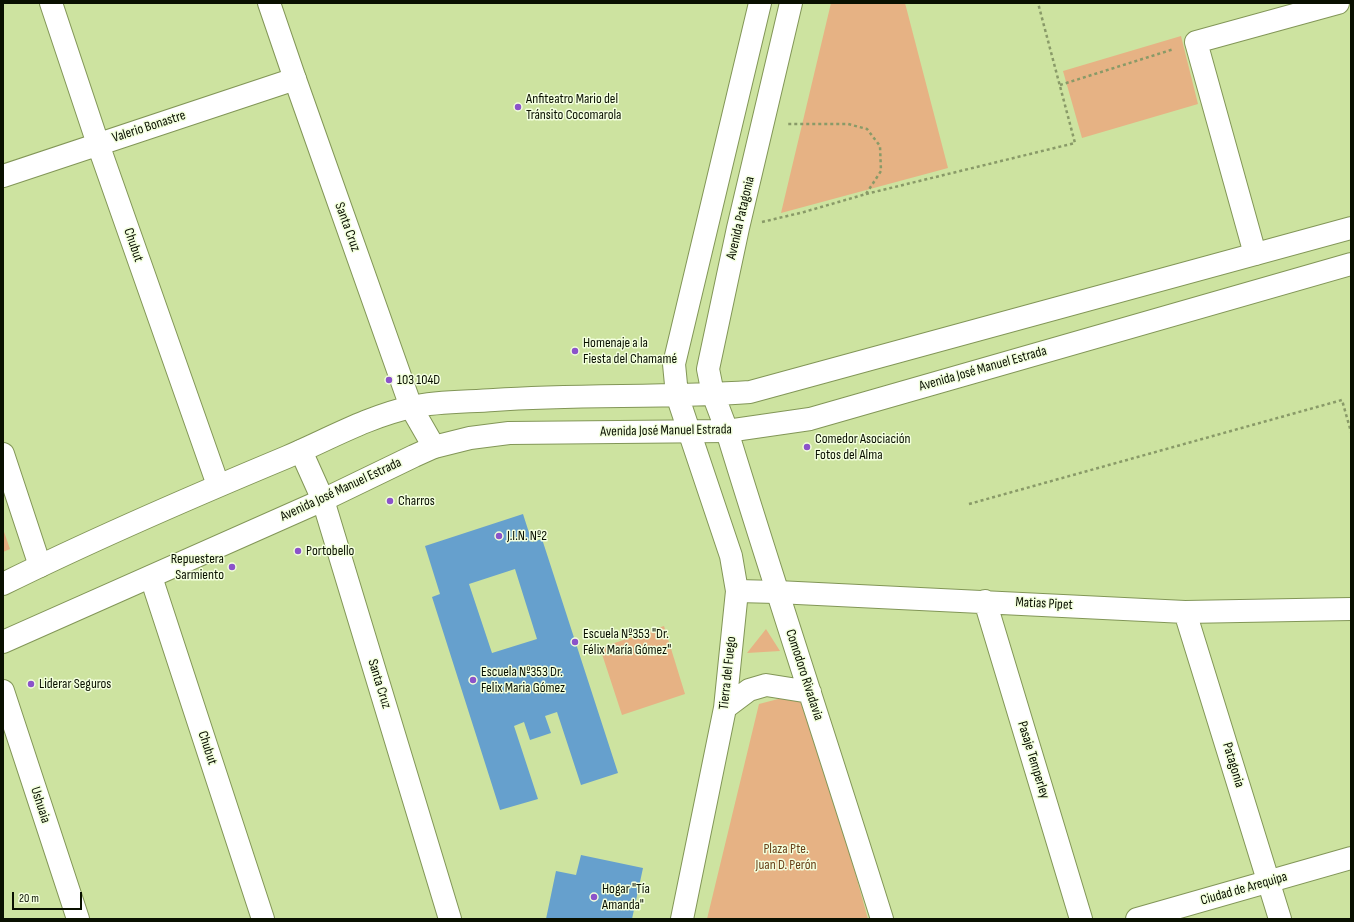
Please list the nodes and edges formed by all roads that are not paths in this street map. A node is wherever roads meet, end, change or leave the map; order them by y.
1 (51, 3) edge
2 (269, 3) edge
3 (760, 3) edge
4 (791, 3) edge
5 (1338, 3) edge
6 (295, 79) junction
7 (98, 144) junction
8 (3, 176) edge
9 (1351, 228) edge
10 (1256, 254) junction
11 (1351, 264) edge
12 (713, 394) junction
13 (677, 395) junction
14 (411, 407) junction
15 (689, 431) junction
16 (727, 431) junction
17 (434, 447) junction
18 (301, 451) junction
19 (3, 454) edge
20 (218, 486) junction
21 (323, 500) junction
22 (40, 566) junction
23 (151, 577) junction
24 (3, 584) edge
25 (737, 591) junction
26 (777, 592) junction
27 (985, 601) junction
28 (1351, 609) edge
29 (1185, 612) junction
30 (3, 642) edge
31 (3, 691) edge
32 (810, 692) junction
33 (725, 708) junction
34 (1351, 858) edge
35 (1269, 881) junction
36 (78, 919) edge
37 (264, 919) edge
38 (450, 919) edge
39 (682, 919) edge
40 (882, 919) edge
41 (1082, 919) edge
42 (1137, 919) edge
43 (1280, 919) edge

1 - 7 street, Chubut
2 - 6 street, Santa Cruz
3 - 13 street
4 - 12 street, Avenida Patagonia
5 - 10 street
6 - 7 street, Valerio Bonastre
6 - 14 street, Santa Cruz
7 - 8 street, Valerio Bonastre
7 - 20 street, Chubut
9 - 10 street
10 - 12 street
11 - 16 street, Avenida José Manuel Estrada
12 - 13 street
12 - 16 street, Avenida Patagonia
13 - 14 street
13 - 15 street
14 - 17 street, Santa Cruz
14 - 18 street
15 - 16 street, Avenida José Manuel Estrada
15 - 17 street, Avenida José Manuel Estrada
15 - 25 street, Tierra del Fuego
16 - 26 street, Comodoro Rivadavia
17 - 21 street, Avenida José Manuel Estrada
18 - 20 street
18 - 21 street, Santa Cruz
19 - 22 street
20 - 22 street
21 - 23 street, Avenida José Manuel Estrada
21 - 38 street, Santa Cruz
22 - 24 street
23 - 30 street, Avenida José Manuel Estrada
23 - 37 street, Chubut
25 - 26 street, Matias Pipet
25 - 33 street, Tierra del Fuego
26 - 27 street, Matias Pipet
26 - 32 street, Comodoro Rivadavia
27 - 29 street, Matias Pipet
27 - 41 street, Pasaje Temperley
28 - 29 street, Matias Pipet
29 - 35 street, Patagonia
31 - 36 street, Ushuaia
32 - 33 street
32 - 40 street, Comodoro Rivadavia
33 - 39 street, Tierra del Fuego
34 - 35 street, Ciudad de Arequipa
35 - 42 street, Ciudad de Arequipa
35 - 43 street, Patagonia

